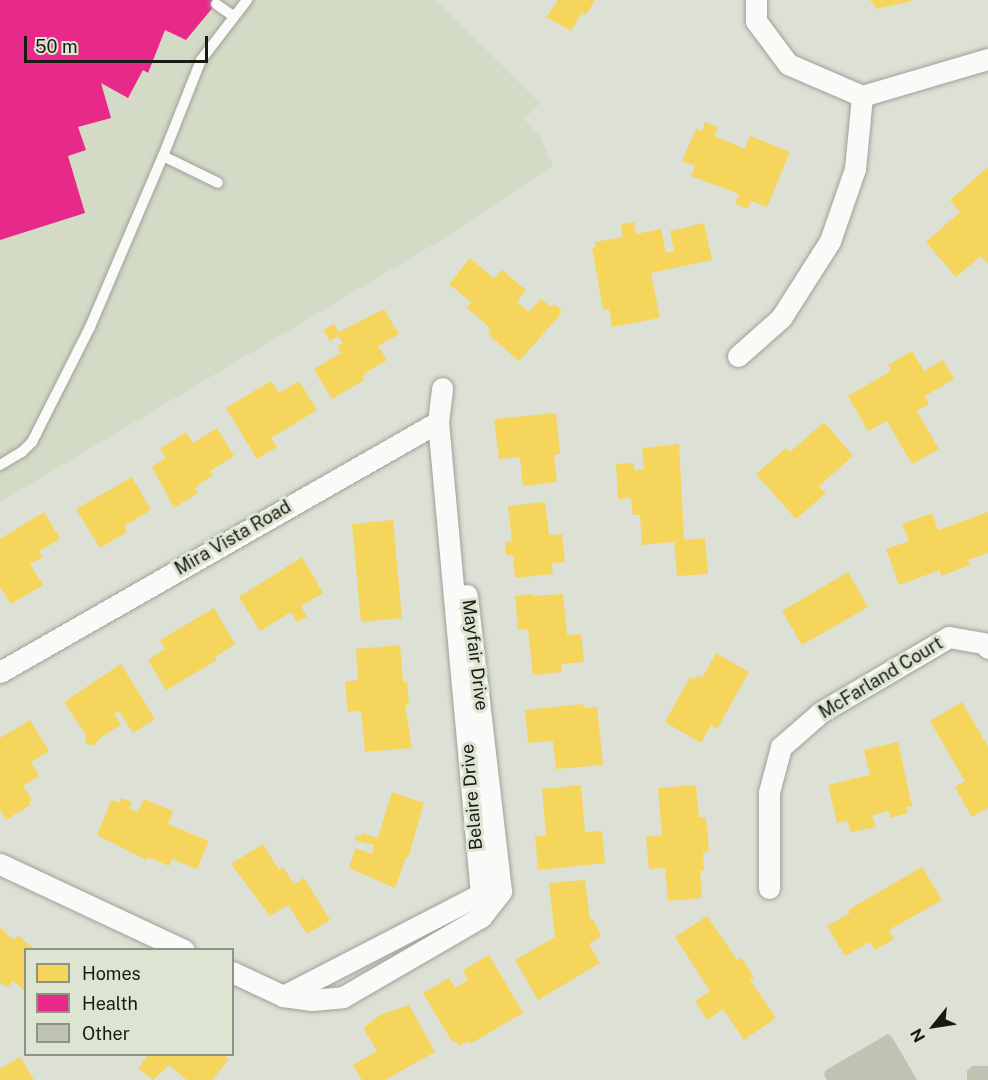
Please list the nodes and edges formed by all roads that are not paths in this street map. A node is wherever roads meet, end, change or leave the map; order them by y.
1 (247, 0) edge
2 (756, 0) edge
3 (216, 4) dead end
4 (234, 16) junction
5 (988, 58) edge
6 (862, 96) junction
7 (163, 156) junction
8 (218, 183) dead end
9 (738, 356) dead end
10 (442, 388) dead end
11 (438, 422) junction
12 (0, 465) edge
13 (988, 648) edge
14 (0, 672) edge
15 (0, 864) edge
16 (769, 888) dead end
17 (180, 948) edge
18 (234, 973) edge

1 - 4 lane
2 - 6 street
3 - 4 lane
4 - 7 lane
5 - 6 street
6 - 9 street
7 - 8 lane
7 - 12 lane
10 - 11 street
11 - 14 street, Mira Vista Road
11 - 18 street, Belaire Drive
13 - 16 street, McFarland Court
15 - 17 street

